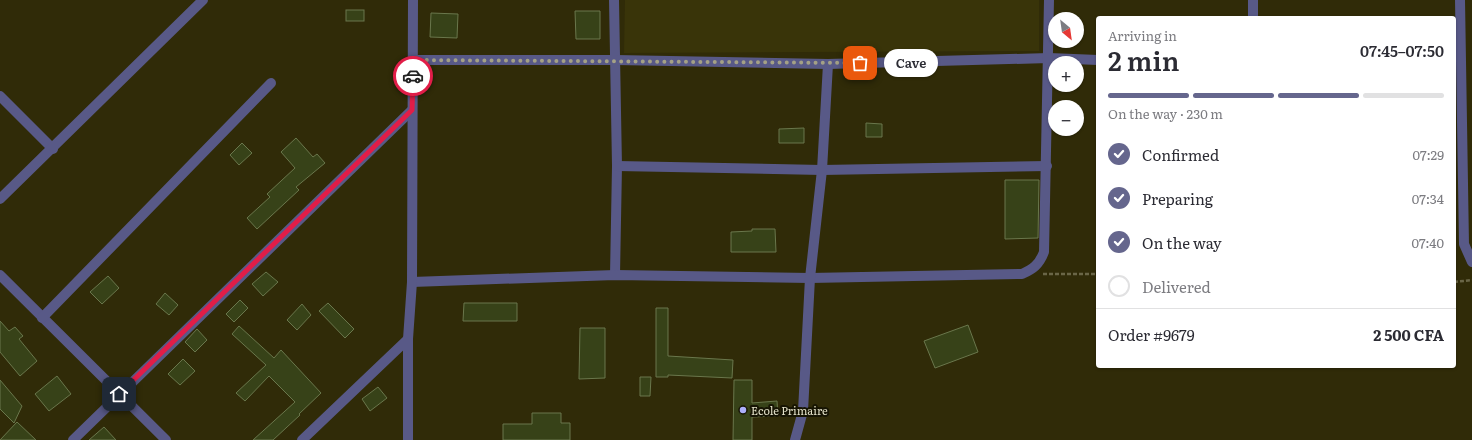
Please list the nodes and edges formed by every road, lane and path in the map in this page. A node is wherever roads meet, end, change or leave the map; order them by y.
1 (203, 0) edge
2 (413, 0) edge
3 (614, 0) edge
4 (1049, 0) edge
5 (1253, 0) edge
6 (1460, 0) edge
7 (1253, 16) edge
8 (1049, 56) edge
9 (1048, 58) edge
10 (1084, 59) edge
11 (414, 60) junction
12 (616, 60) junction
13 (1096, 60) edge
14 (828, 64) junction
15 (271, 83) dead end
16 (1048, 92) edge
17 (0, 96) edge
18 (412, 110) junction
19 (53, 149) junction
20 (617, 166) junction
21 (1047, 166) junction
22 (822, 170) junction
23 (1468, 171) edge
24 (0, 199) edge
25 (1472, 262) edge
26 (1022, 274) junction
27 (1096, 274) edge
28 (0, 275) edge
29 (615, 275) junction
30 (810, 278) junction
31 (1472, 280) edge
32 (412, 282) junction
33 (1456, 282) edge
34 (42, 318) junction
35 (408, 339) junction
36 (119, 394) junction
37 (73, 440) edge
38 (166, 440) edge
39 (302, 440) edge
40 (408, 440) edge
41 (796, 440) edge

1 - 19 street
2 - 11 street
3 - 12 street
4 - 8 street
5 - 7 street
6 - 23 street
9 - 14 street
10 - 13 street
11 - 12 street
11 - 18 street
12 - 14 street
12 - 20 street
14 - 22 street
15 - 34 street
16 - 21 street
17 - 19 street
18 - 32 street
18 - 36 street
19 - 24 street
20 - 22 street
20 - 29 street
21 - 22 street
21 - 26 street
22 - 30 street
23 - 25 street
26 - 27 path
26 - 30 street
28 - 34 street
29 - 30 street
29 - 32 street
30 - 41 street
31 - 33 path
32 - 35 street
34 - 36 street
35 - 39 street
35 - 40 street
36 - 37 street
36 - 38 street

